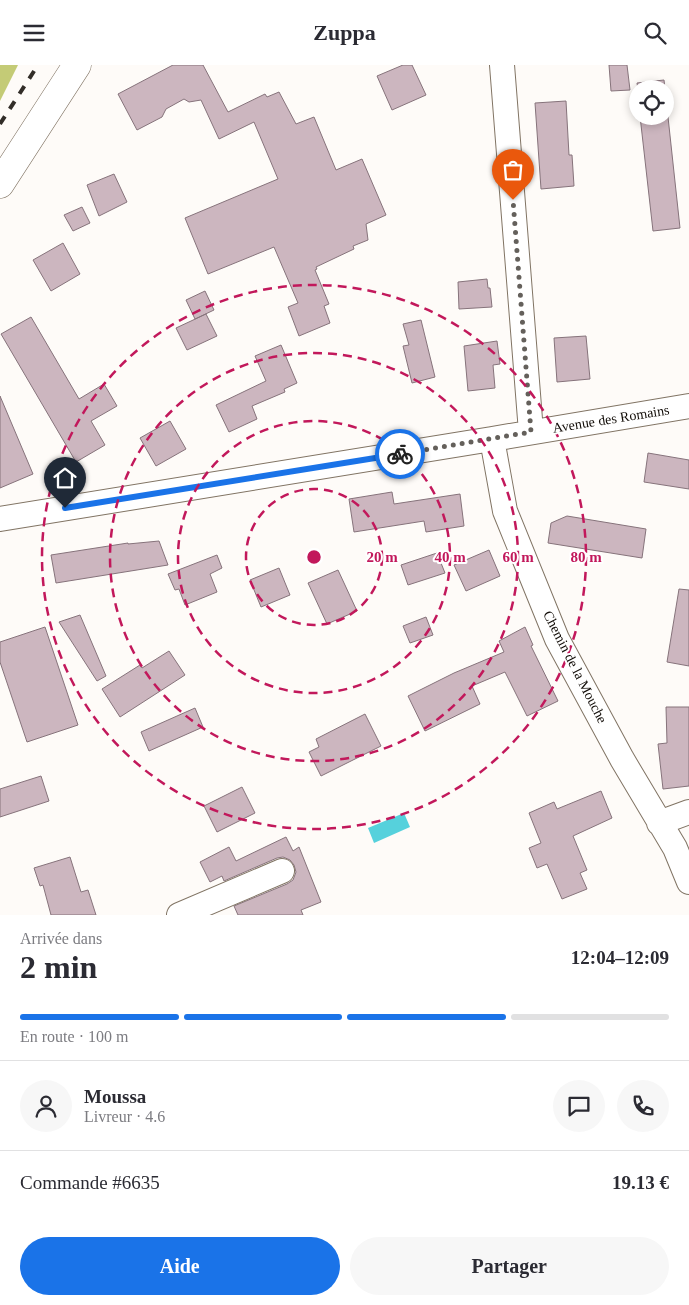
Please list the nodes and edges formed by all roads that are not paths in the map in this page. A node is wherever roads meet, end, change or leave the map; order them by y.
1 (77, 65) edge
2 (502, 65) edge
3 (0, 184) edge
4 (689, 406) edge
5 (531, 432) junction
6 (492, 439) junction
7 (0, 519) edge
8 (689, 812) edge
9 (659, 823) junction
10 (282, 871) dead end
11 (689, 882) edge
12 (179, 915) edge

1 - 3 main road
2 - 5 street
4 - 5 street, Avenue des Romains
5 - 6 street, Avenue des Romains
6 - 7 street, Avenue des Romains
6 - 9 street, Chemin de la Mouche
8 - 9 street
9 - 11 street, Chemin de la Mouche
10 - 12 street

